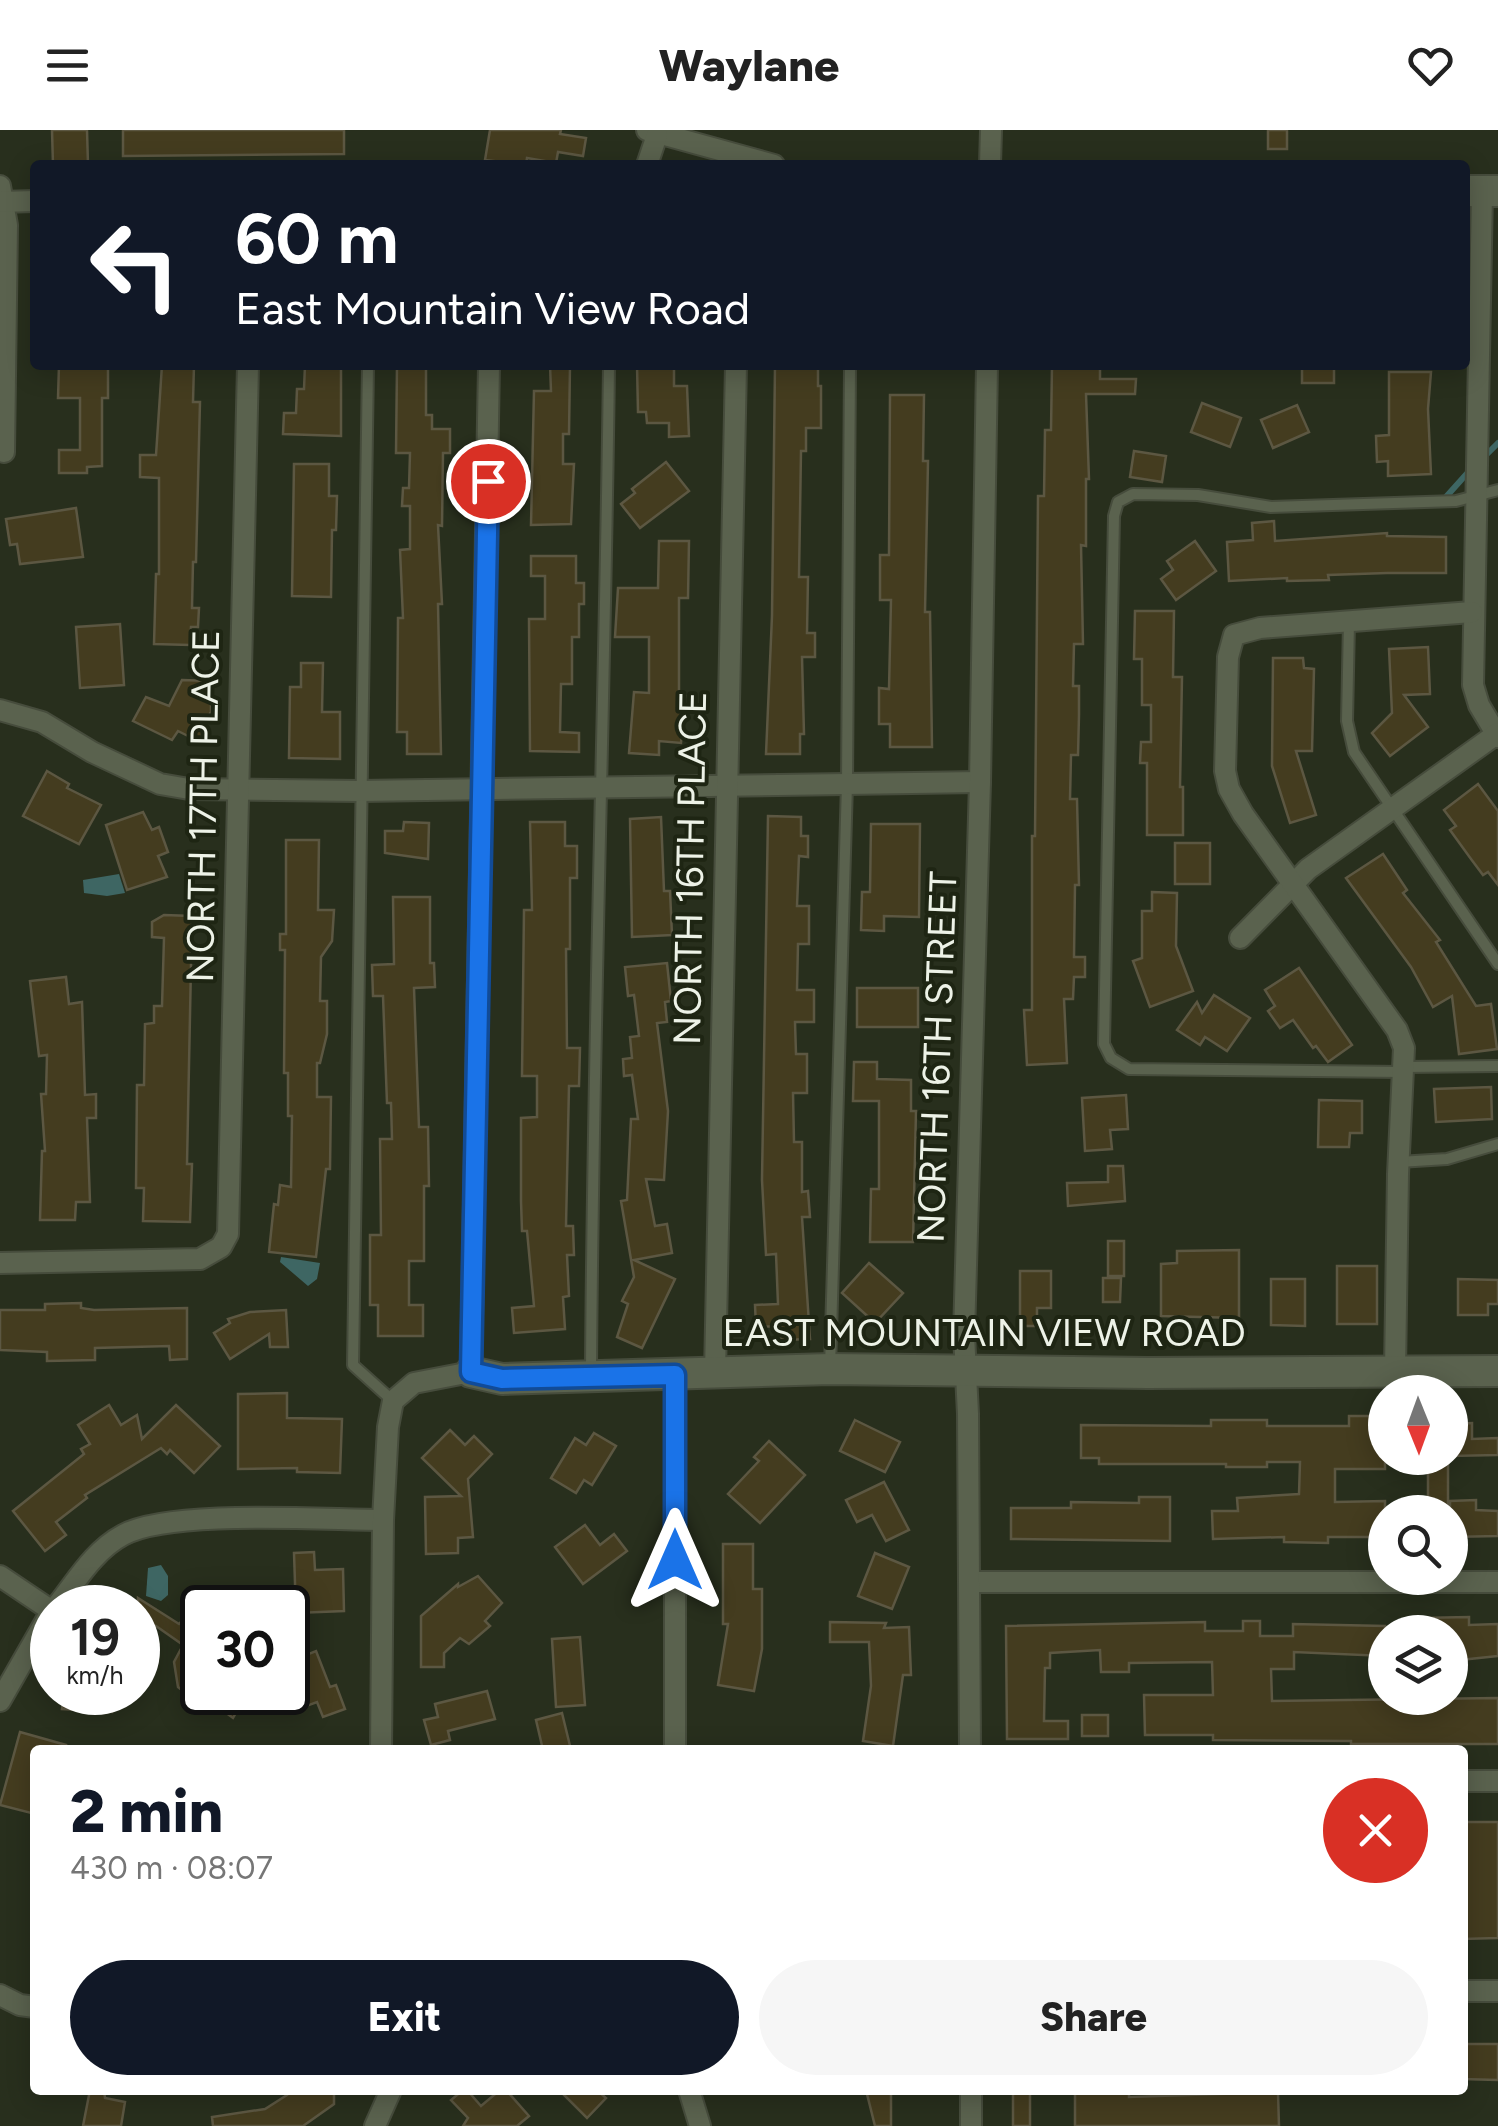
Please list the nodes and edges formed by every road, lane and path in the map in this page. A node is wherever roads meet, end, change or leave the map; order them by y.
1 (991, 130) edge
2 (652, 132) edge
3 (648, 160) edge
4 (741, 160) edge
5 (990, 160) edge
6 (1482, 191) edge
7 (1, 196) edge
8 (30, 200) edge
9 (248, 370) edge
10 (368, 370) edge
11 (490, 370) edge
12 (609, 370) edge
13 (736, 370) edge
14 (850, 370) edge
15 (987, 370) edge
16 (4, 452) dead end
17 (1498, 490) edge
18 (1475, 496) junction
19 (1472, 612) junction
20 (1349, 622) junction
21 (0, 710) edge
22 (1497, 735) edge
23 (980, 782) junction
24 (846, 784) junction
25 (603, 786) junction
26 (726, 786) junction
27 (239, 790) junction
28 (482, 790) junction
29 (360, 791) junction
30 (1390, 808) junction
31 (1292, 883) junction
32 (1240, 938) dead end
33 (1498, 964) edge
34 (1498, 1066) edge
35 (1403, 1070) junction
36 (1498, 1144) edge
37 (1398, 1162) junction
38 (0, 1263) edge
39 (830, 1369) junction
40 (966, 1371) junction
41 (1498, 1371) edge
42 (471, 1372) junction
43 (1395, 1372) junction
44 (715, 1373) junction
45 (675, 1375) junction
46 (590, 1378) junction
47 (393, 1402) junction
48 (382, 1520) junction
49 (0, 1576) edge
50 (970, 1582) junction
51 (1498, 1582) edge
52 (72, 1585) edge
53 (30, 1595) edge
54 (30, 1650) edge
55 (0, 1702) edge
56 (381, 1745) edge
57 (675, 1745) edge
58 (970, 1745) edge
59 (1468, 1781) edge
60 (1498, 1781) edge
61 (1468, 1991) edge
62 (1498, 1991) edge
63 (0, 1996) edge
64 (30, 2007) edge
65 (389, 2095) edge
66 (691, 2095) edge
67 (971, 2095) edge
68 (375, 2126) edge
69 (700, 2126) edge
70 (972, 2126) edge

1 - 5 street
2 - 3 street
2 - 4 street
6 - 18 street
7 - 8 street
7 - 16 street
9 - 27 street, NORTH 17TH PLACE
10 - 29 lane
11 - 28 street
12 - 25 lane
13 - 26 street, NORTH 16TH PLACE
14 - 24 lane
15 - 23 street, NORTH 16TH STREET
17 - 18 lane
18 - 19 street
18 - 35 lane
19 - 20 street
19 - 22 street
20 - 30 lane
20 - 31 street
21 - 27 street
22 - 30 street
23 - 24 street
23 - 40 street, NORTH 16TH STREET
24 - 26 street
24 - 39 lane
25 - 26 street
25 - 28 street
25 - 46 lane
26 - 44 street, NORTH 16TH PLACE
27 - 29 street
27 - 38 street, NORTH 17TH PLACE
28 - 29 street
28 - 42 street
29 - 47 lane
30 - 31 street
30 - 33 lane
31 - 32 street
31 - 35 street
34 - 35 lane
35 - 37 street
36 - 37 lane
37 - 43 street
39 - 40 street, EAST MOUNTAIN VIEW ROAD
39 - 44 street, EAST MOUNTAIN VIEW ROAD
40 - 43 street, EAST MOUNTAIN VIEW ROAD
40 - 50 street, NORTH 16TH STREET
41 - 43 street, EAST MOUNTAIN VIEW ROAD
42 - 46 street, EAST MOUNTAIN VIEW ROAD
42 - 47 street
44 - 45 street, EAST MOUNTAIN VIEW ROAD
45 - 46 street, EAST MOUNTAIN VIEW ROAD
45 - 57 street
47 - 48 street
48 - 52 street
48 - 56 street
49 - 53 street
50 - 51 street
50 - 58 street, NORTH 16TH STREET
54 - 55 street
59 - 60 street
61 - 62 street
63 - 64 street
65 - 68 street
66 - 69 street
67 - 70 street

